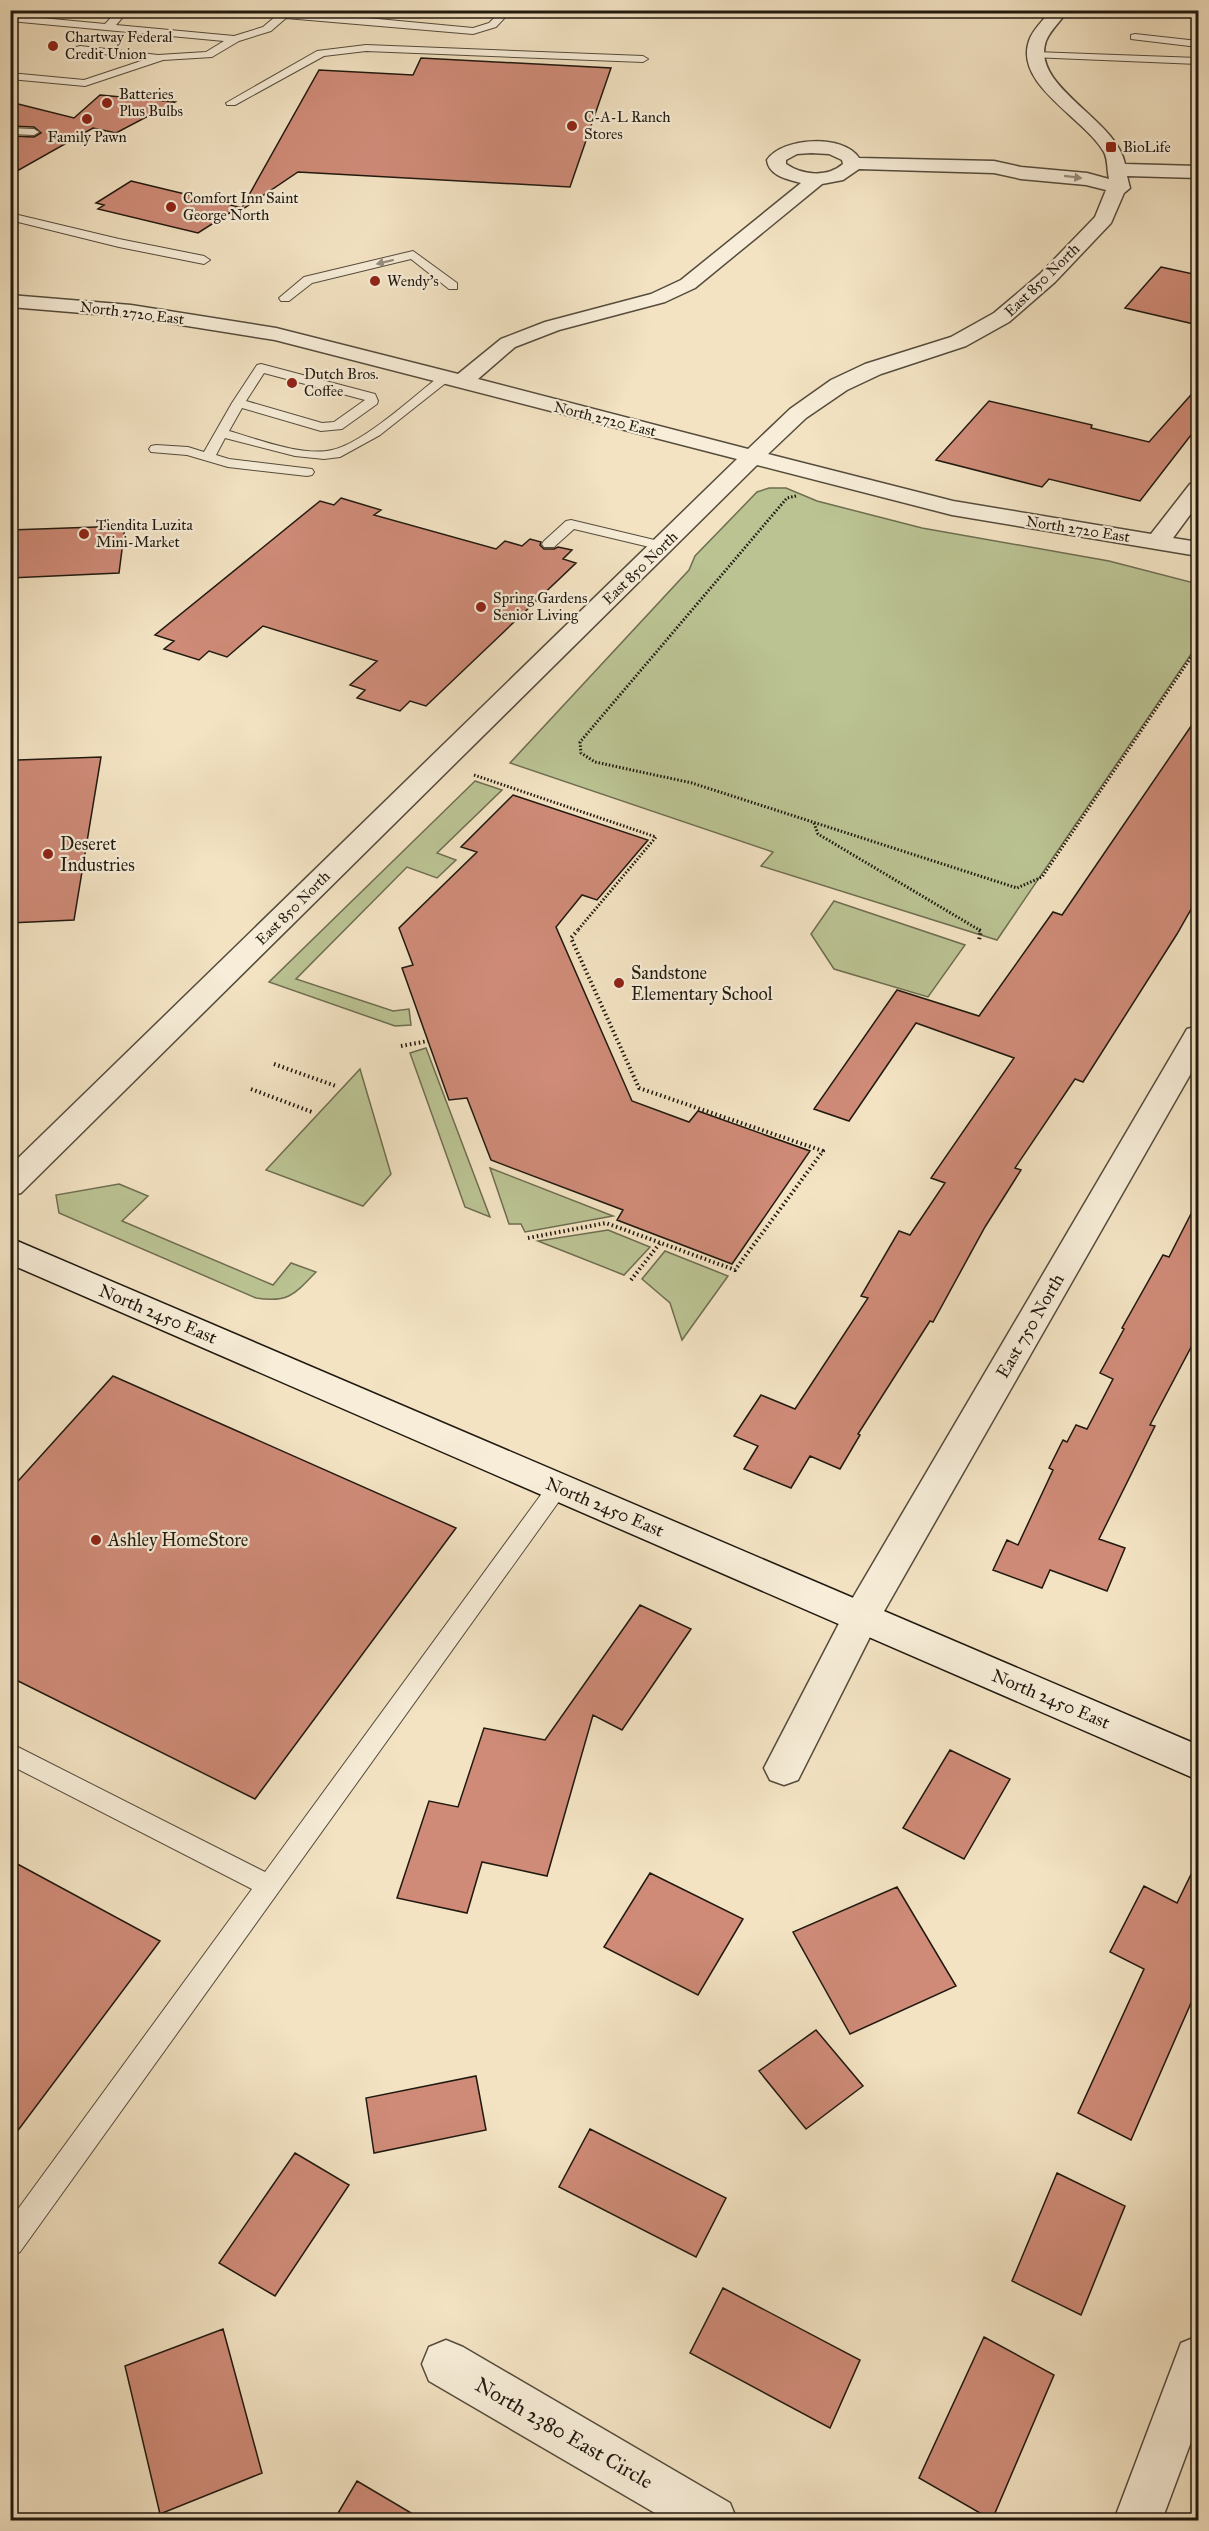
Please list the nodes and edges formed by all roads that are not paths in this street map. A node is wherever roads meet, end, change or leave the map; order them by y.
1 (124, 10) edge
2 (507, 10) edge
3 (1060, 10) edge
4 (288, 13) edge
5 (10, 18) edge
6 (67, 23) junction
7 (107, 28) junction
8 (58, 32) dead end
9 (1135, 37) dead end
10 (235, 39) junction
11 (1198, 44) edge
12 (80, 49) dead end
13 (1035, 55) junction
14 (162, 57) junction
15 (643, 59) dead end
16 (1198, 62) edge
17 (10, 76) edge
18 (231, 103) dead end
19 (10, 131) edge
20 (34, 132) dead end
21 (852, 163) junction
22 (1107, 166) junction
23 (994, 167) junction
24 (1198, 172) edge
25 (817, 178) junction
26 (10, 216) edge
27 (204, 260) dead end
28 (453, 286) dead end
29 (285, 298) dead end
30 (10, 301) edge
31 (454, 380) junction
32 (348, 392) junction
33 (238, 403) junction
34 (255, 409) junction
35 (221, 433) junction
36 (156, 449) dead end
37 (208, 457) junction
38 (753, 457) junction
39 (307, 472) dead end
40 (1198, 489) edge
41 (1157, 542) junction
42 (549, 544) dead end
43 (662, 546) junction
44 (1198, 549) edge
45 (1198, 1036) edge
46 (10, 1185) edge
47 (10, 1250) edge
48 (558, 1487) junction
49 (861, 1617) junction
50 (10, 1753) edge
51 (1198, 1763) edge
52 (784, 1768) dead end
53 (269, 1886) junction
54 (10, 2243) edge
55 (1198, 2360) edge
56 (446, 2364) dead end
57 (713, 2520) edge
58 (1138, 2520) edge

1 - 7 lane
2 - 4 lane
3 - 13 street
4 - 10 lane
5 - 6 lane
6 - 7 lane
6 - 8 lane
7 - 10 lane
9 - 11 lane
10 - 14 lane
12 - 14 lane
13 - 16 lane
13 - 22 street
14 - 17 lane
15 - 18 lane
19 - 20 lane
21 - 23 street
21 - 25 street
21 - 25 street
22 - 23 street
23 -> 22 street
22 - 24 street
22 - 38 street, East 850 North
25 - 31 street
26 - 27 lane
28 -> 29 lane
30 - 31 street, North 2720 East
31 - 35 lane
31 - 38 street, North 2720 East
32 - 33 lane
32 - 34 lane
32 - 34 lane
33 - 34 lane
33 - 35 lane
35 - 37 lane
36 - 37 lane
37 - 39 lane
38 - 41 street, North 2720 East
38 - 43 street, East 850 North
40 - 41 street
41 - 44 street, North 2720 East
42 - 43 lane
43 - 46 street, East 850 North
45 - 49 street, East 750 North
47 - 48 street, North 2450 East
48 - 49 street, North 2450 East
48 - 53 lane
49 - 51 street, North 2450 East
49 - 52 street, East 750 North
50 - 53 lane
53 - 54 lane
55 - 58 street
56 - 57 street, North 2380 East Circle

